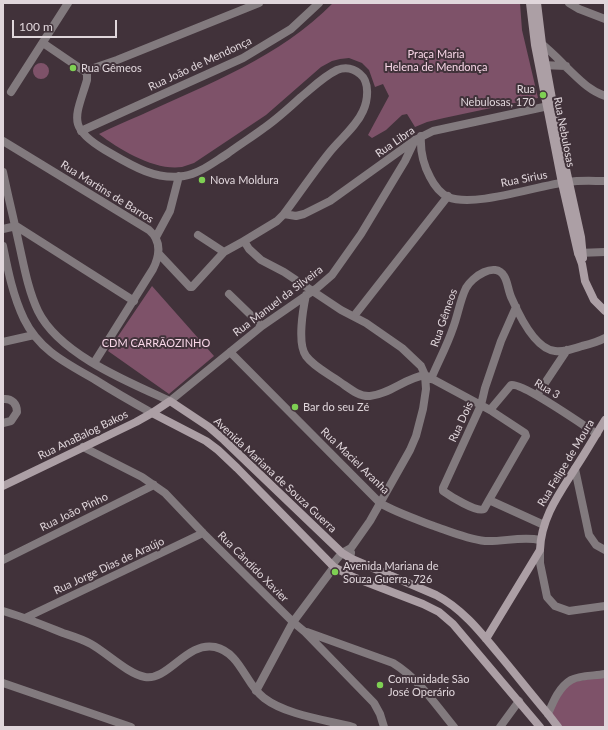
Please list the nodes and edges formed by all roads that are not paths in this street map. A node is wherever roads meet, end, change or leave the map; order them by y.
1 (68, 3) edge
2 (259, 3) edge
3 (319, 3) edge
4 (530, 3) edge
5 (537, 3) edge
6 (569, 3) edge
7 (605, 19) edge
8 (42, 43) junction
9 (539, 45) junction
10 (543, 65) junction
11 (566, 66) junction
12 (85, 71) junction
13 (12, 92) dead end
14 (605, 96) edge
15 (551, 105) junction
16 (81, 131) junction
17 (418, 138) junction
18 (3, 141) edge
19 (3, 172) edge
20 (179, 176) junction
21 (605, 181) edge
22 (566, 182) junction
23 (448, 196) junction
24 (284, 214) junction
25 (16, 226) junction
26 (3, 228) edge
27 (198, 235) dead end
28 (156, 236) junction
29 (244, 241) junction
30 (3, 246) edge
31 (224, 252) junction
32 (605, 252) edge
33 (580, 253) junction
34 (159, 254) junction
35 (309, 293) junction
36 (229, 294) dead end
37 (134, 301) junction
38 (516, 307) junction
39 (605, 311) edge
40 (354, 316) junction
41 (262, 326) junction
42 (34, 335) junction
43 (605, 338) edge
44 (3, 342) edge
45 (568, 350) junction
46 (230, 352) junction
47 (94, 363) junction
48 (428, 377) junction
49 (537, 395) junction
50 (3, 399) edge
51 (170, 400) junction
52 (481, 405) junction
53 (490, 410) junction
54 (152, 413) junction
55 (605, 420) edge
56 (3, 423) edge
57 (597, 434) junction
58 (83, 447) junction
59 (575, 469) junction
60 (154, 485) junction
61 (3, 486) edge
62 (489, 500) junction
63 (380, 503) junction
64 (544, 525) junction
65 (203, 533) junction
66 (540, 540) junction
67 (351, 548) junction
68 (540, 550) junction
69 (605, 550) edge
70 (342, 553) junction
71 (350, 558) junction
72 (3, 560) edge
73 (333, 566) junction
74 (346, 574) junction
75 (605, 606) edge
76 (3, 612) edge
77 (25, 618) junction
78 (293, 622) junction
79 (305, 632) junction
80 (486, 639) junction
81 (605, 674) edge
82 (3, 683) edge
83 (256, 691) junction
84 (519, 701) junction
85 (545, 711) junction
86 (535, 718) junction
87 (131, 727) edge
88 (353, 727) edge
89 (384, 727) edge
90 (454, 727) edge
91 (500, 727) edge
92 (540, 727) edge
93 (558, 727) edge

1 - 8 street
2 - 12 street
3 - 16 street, Rua João de Mendonça
4 - 9 main road, Rua Nebulosas
5 - 9 main road, Rua Nebulosas
6 - 7 street
8 - 12 street
8 - 13 street
9 - 10 main road, Rua Nebulosas
9 - 11 street
10 - 11 street
10 - 15 main road, Rua Nebulosas
11 - 14 street
12 - 16 street
15 - 17 street, Rua Libra
15 - 22 main road, Rua Nebulosas
16 - 20 street
17 - 23 street, Rua Sirius
17 - 24 street, Rua Libra
17 - 35 street, Rua Manuel da Silveira
18 - 28 street, Rua Martins de Barros
19 - 25 street, Avenida Mariana de Souza Guerra
20 - 24 street
20 - 28 street
21 - 22 street, Rua Sirius
22 - 23 street, Rua Sirius
22 - 33 main road, Rua Nebulosas
23 - 40 street
24 - 29 street
25 - 26 street
25 - 37 street
25 - 47 street, Avenida Mariana de Souza Guerra
27 - 31 street
28 - 34 street, Rua Martins de Barros
29 - 31 street
29 - 35 street
30 - 42 street, Avenida Mariana de Souza Guerra
31 - 34 street
32 - 33 street
33 - 39 main road, Rua Nebulosas
34 - 37 street
35 - 40 street
35 - 41 street, Rua Manuel da Silveira
35 - 48 street
36 - 41 street
37 - 47 street
38 - 45 street, Rua Gêmeos
38 - 48 street, Rua Gêmeos
38 - 52 street, Rua Dois
40 - 48 street
41 - 46 street, Rua Manuel da Silveira
42 - 44 street
42 - 54 street, Avenida Mariana de Souza Guerra
43 - 45 street, Rua Gêmeos
45 - 49 street
46 - 51 street, Rua Manuel da Silveira
46 - 63 street, Rua Maciel Aranha
47 - 51 street, Avenida Mariana de Souza Guerra
48 - 52 street
48 - 63 street
49 - 53 street, Rua 3
49 - 57 street, Rua 3
50 - 56 street
51 - 54 main road, Rua AnaBalog Bakos
51 - 70 main road, Avenida Mariana de Souza Guerra
52 - 53 street
52 - 62 street, Rua Dois
53 - 62 street
54 - 58 main road, Rua AnaBalog Bakos
54 - 73 main road, Avenida Mariana de Souza Guerra
55 - 57 main road, Rua Felipe de Moura
57 - 59 main road, Rua Felipe de Moura
58 - 60 street, Rua Cândido Xavier
58 - 61 main road, Rua AnaBalog Bakos
59 - 64 main road, Rua Felipe de Moura
59 - 69 street
60 - 65 street, Rua Cândido Xavier
60 - 72 street, Rua João Pinho
62 - 64 street
63 - 66 street, Rua Maciel Aranha
63 - 67 street
64 - 66 main road, Rua Felipe de Moura
65 - 77 street, Rua Jorge Dias de Araújo
65 - 78 street, Rua Cândido Xavier
66 - 68 main road, Rua Felipe de Moura
67 - 70 street
67 - 71 street
68 - 75 street
68 - 80 main road
70 - 71 main road, Avenida Mariana de Souza Guerra
70 - 73 street
71 - 74 street
71 - 80 main road, Avenida Mariana de Souza Guerra
73 - 74 main road, Avenida Mariana de Souza Guerra
73 - 78 street
74 - 84 main road, Avenida Mariana de Souza Guerra
76 - 77 street
77 - 83 street
78 - 79 street, Rua Cândido Xavier
78 - 83 street
79 - 89 street, Rua Cândido Xavier
79 - 90 street
80 - 85 main road, Avenida Mariana de Souza Guerra
81 - 85 street
82 - 87 street
83 - 88 street
84 - 86 main road, Avenida Mariana de Souza Guerra
84 - 91 street
85 - 86 main road
85 - 93 main road, Avenida Mariana de Souza Guerra
86 - 92 main road, Avenida Mariana de Souza Guerra

